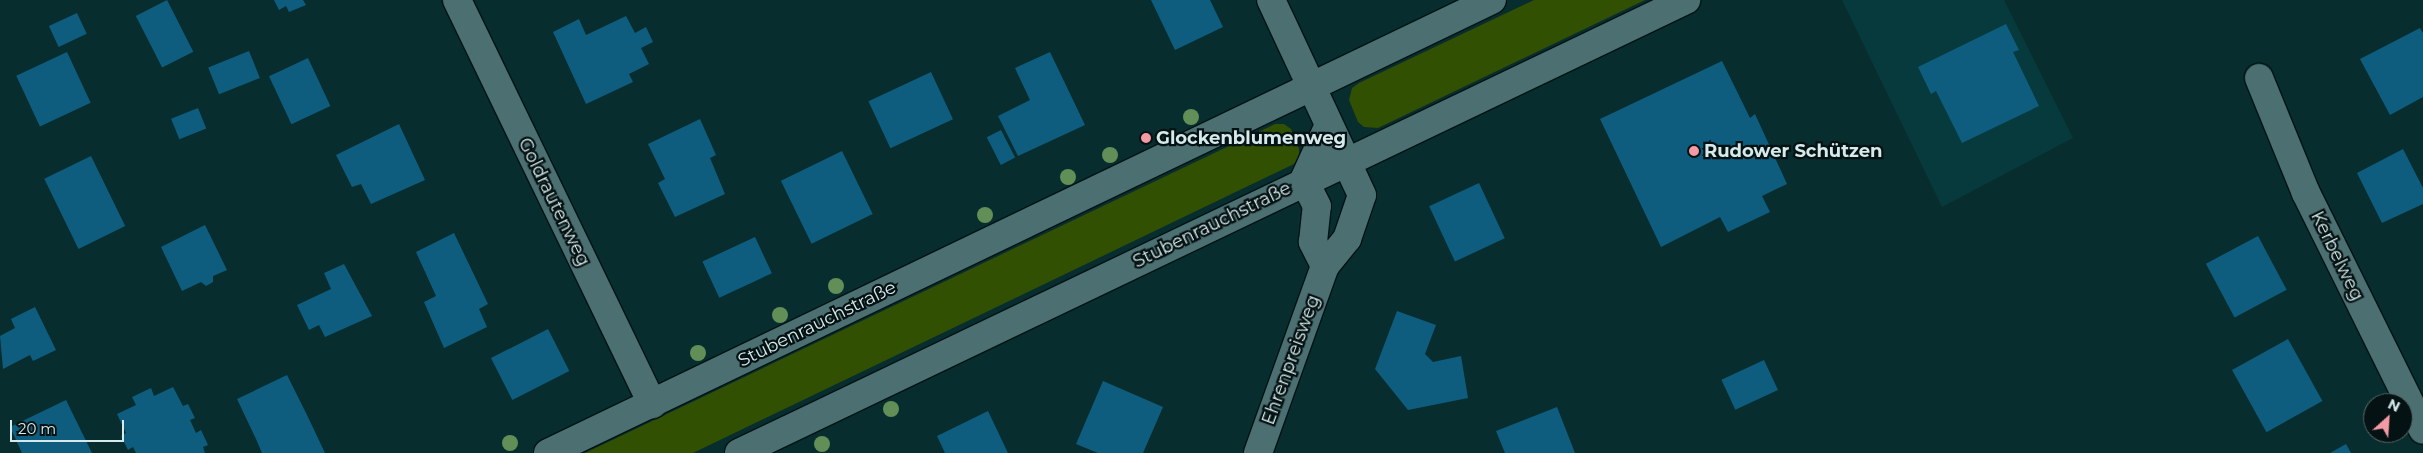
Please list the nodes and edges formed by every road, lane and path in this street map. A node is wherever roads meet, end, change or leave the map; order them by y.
1 (457, 0) edge
2 (1271, 0) edge
3 (1492, 0) edge
4 (1686, 0) edge
5 (2260, 78) dead end
6 (1310, 86) junction
7 (1330, 125) junction
8 (1346, 160) junction
9 (1304, 180) junction
10 (1325, 266) junction
11 (652, 404) junction
12 (2423, 430) edge
13 (548, 453) edge
14 (739, 453) edge
15 (1258, 453) edge

1 - 11 main road, Goldrautenweg
2 - 6 main road
3 - 6 main road, Stubenrauchstraße
4 - 8 main road, Stubenrauchstraße
5 - 12 main road, Kerbelweg
6 - 7 main road
6 - 11 main road, Stubenrauchstraße
7 - 8 main road
7 - 9 main road
8 - 9 main road, Stubenrauchstraße
8 - 10 main road, Ehrenpreisweg
9 - 10 main road
9 - 14 main road, Stubenrauchstraße
10 - 15 main road, Ehrenpreisweg
11 - 13 main road, Stubenrauchstraße

